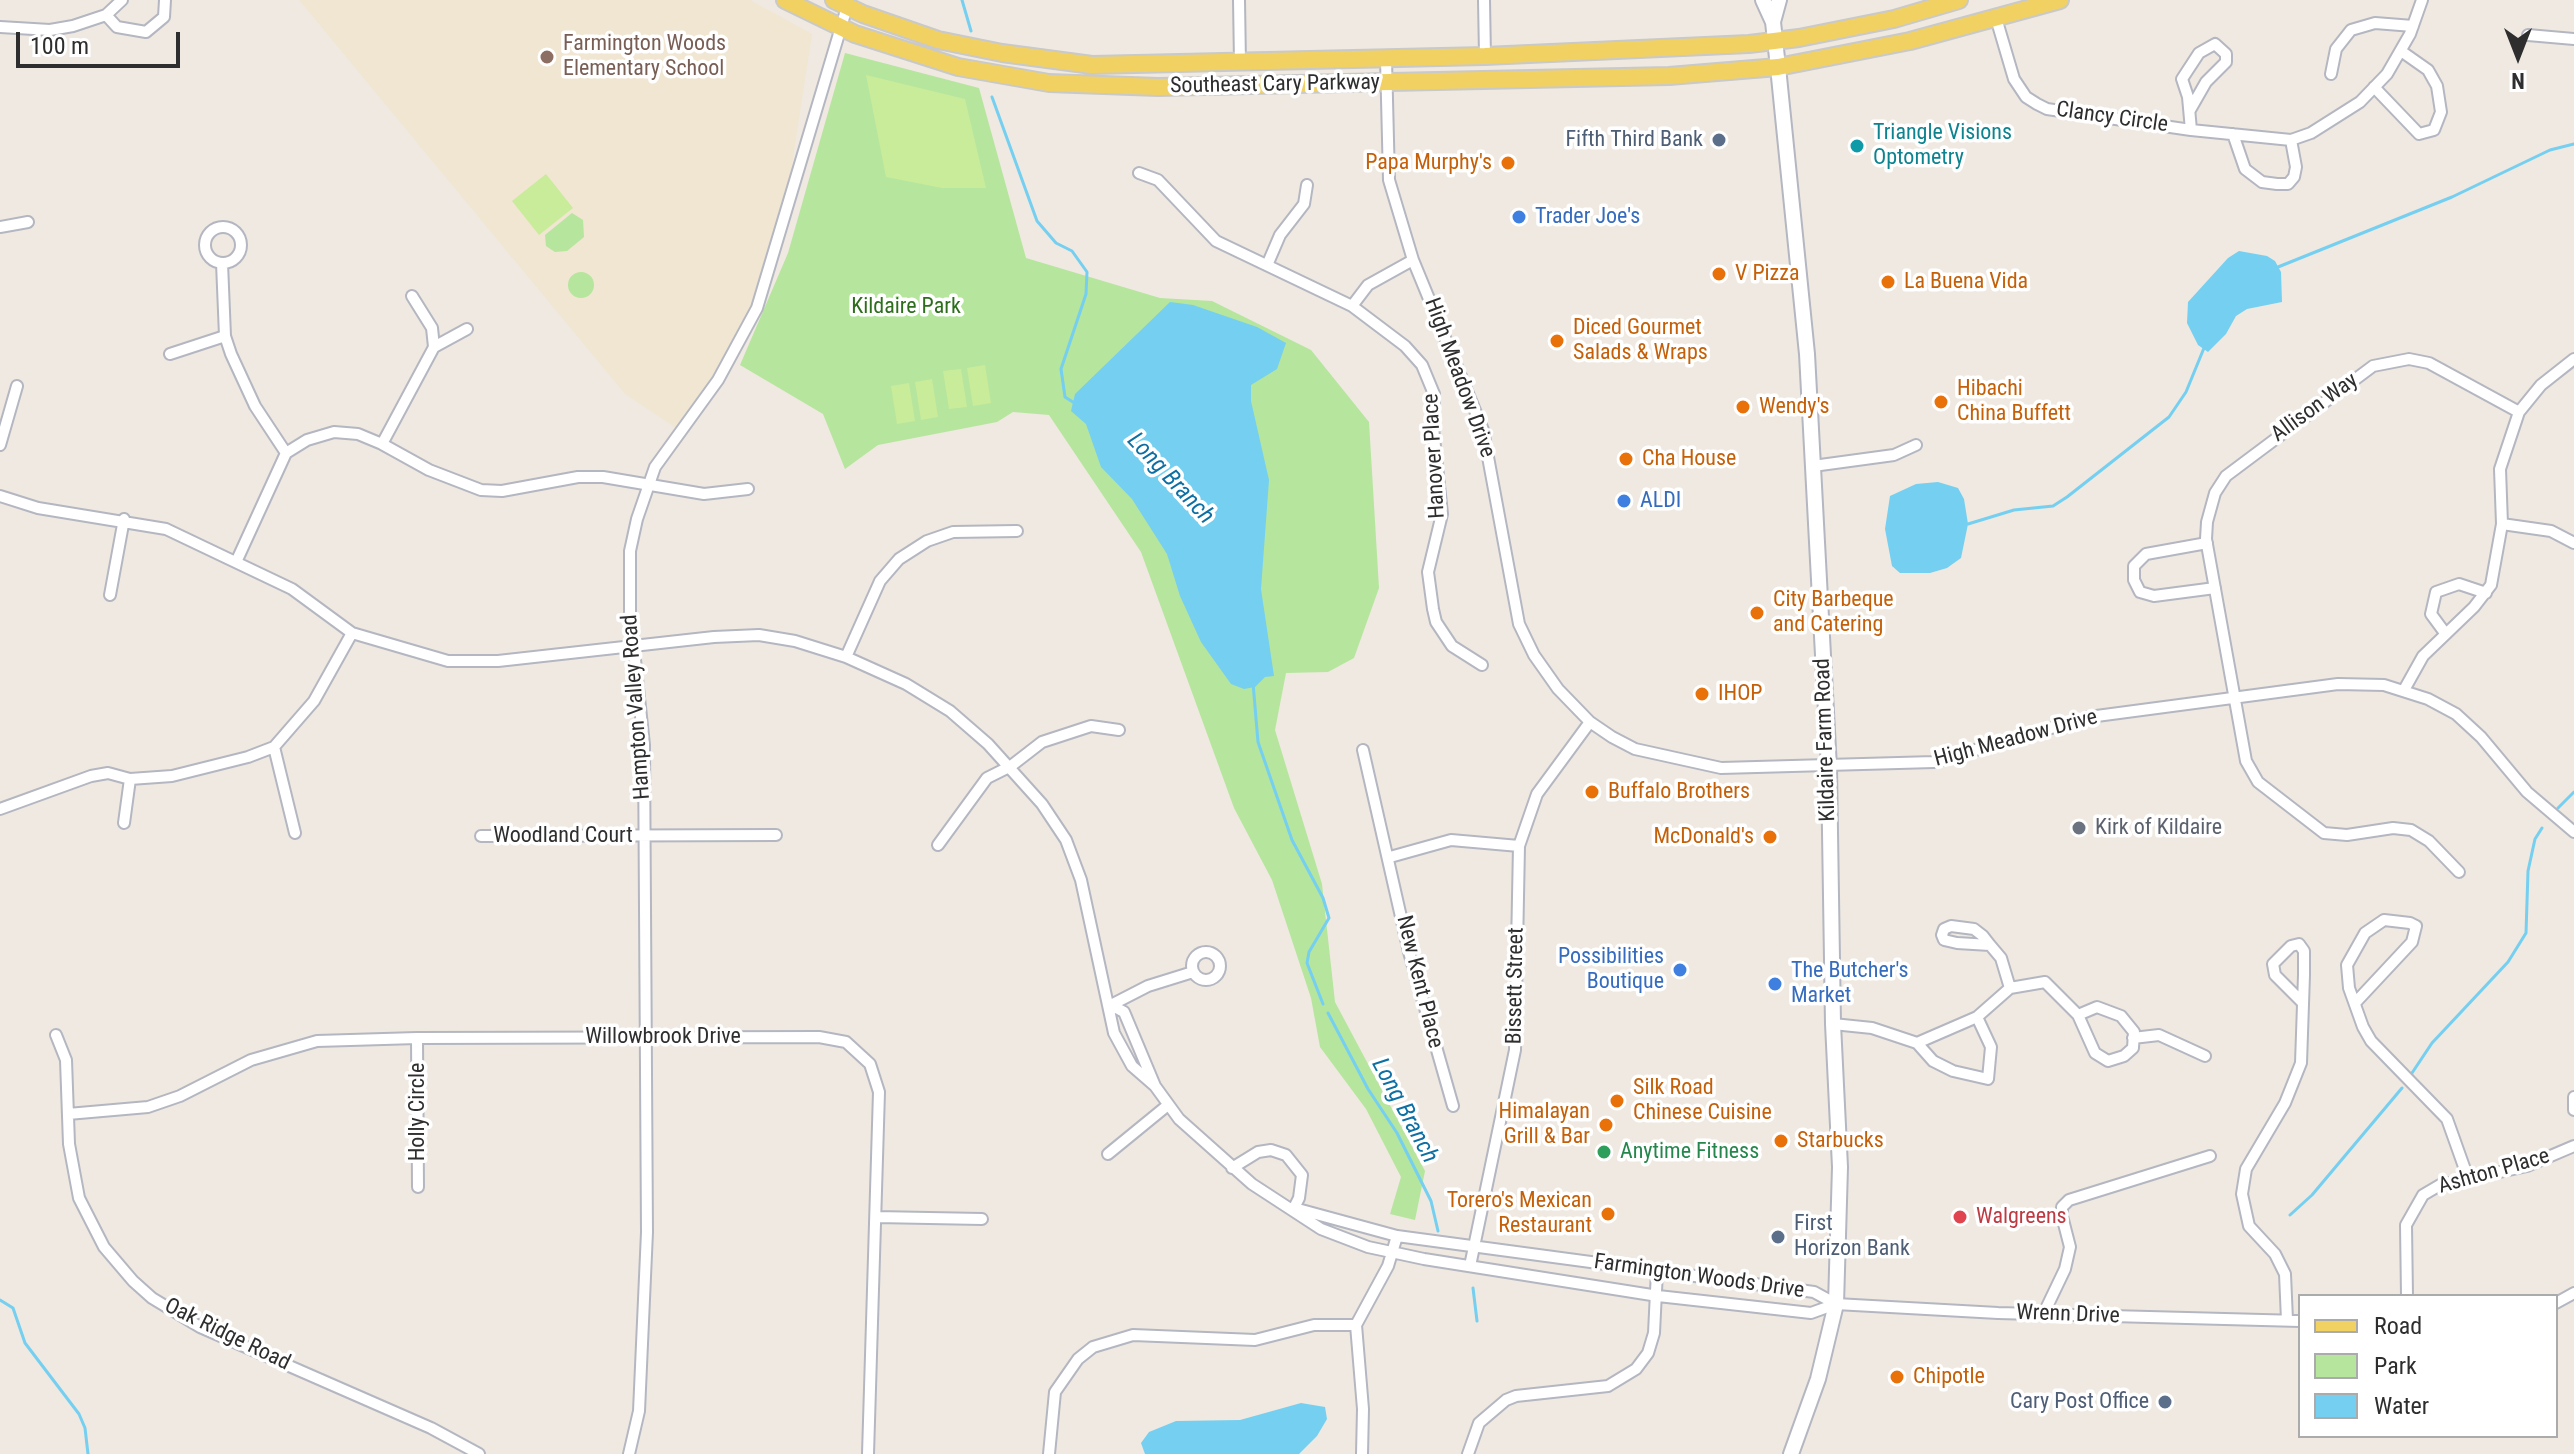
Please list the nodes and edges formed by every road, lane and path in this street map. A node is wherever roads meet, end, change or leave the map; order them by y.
1 (122, 0) edge
2 (165, 0) edge
3 (785, 0) edge
4 (1239, 0) edge
5 (1484, 0) edge
6 (1763, 0) edge
7 (1779, 0) edge
8 (1959, 0) edge
9 (2060, 0) edge
10 (2422, 0) edge
11 (840, 3) edge
12 (106, 15) junction
13 (1996, 18) junction
14 (1773, 22) junction
15 (2413, 26) junction
16 (0, 27) edge
17 (840, 27) junction
18 (2528, 35) dead end
19 (2574, 39) edge
20 (1775, 42) junction
21 (2401, 51) junction
22 (1485, 56) junction
23 (1386, 59) junction
24 (1240, 63) junction
25 (1778, 67) junction
26 (2331, 74) dead end
27 (1387, 83) junction
28 (2374, 87) junction
29 (2190, 110) junction
30 (2191, 130) junction
31 (2233, 134) junction
32 (2291, 140) junction
33 (1139, 173) dead end
34 (1307, 185) dead end
35 (28, 222) dead end
36 (0, 227) edge
37 (1413, 260) junction
38 (222, 263) dead end
39 (1268, 263) junction
40 (412, 296) dead end
41 (1352, 306) junction
42 (467, 329) dead end
43 (225, 336) junction
44 (434, 347) junction
45 (170, 354) dead end
46 (2574, 359) edge
47 (17, 386) dead end
48 (2519, 412) junction
49 (382, 444) junction
50 (0, 445) edge
51 (1916, 445) dead end
52 (286, 453) junction
53 (1813, 466) junction
54 (647, 485) junction
55 (748, 489) dead end
56 (0, 496) edge
57 (124, 519) junction
58 (2502, 524) junction
59 (1017, 531) dead end
60 (2207, 543) junction
61 (2574, 543) edge
62 (237, 560) junction
63 (2215, 588) junction
64 (2486, 593) junction
65 (110, 595) dead end
66 (352, 633) junction
67 (2445, 633) junction
68 (634, 647) junction
69 (846, 657) junction
70 (1482, 665) dead end
71 (2404, 690) junction
72 (2236, 697) junction
73 (1590, 722) junction
74 (1119, 730) dead end
75 (274, 747) junction
76 (1363, 750) dead end
77 (1011, 766) junction
78 (1829, 768) junction
79 (130, 779) junction
80 (0, 809) edge
81 (124, 823) dead end
82 (2574, 832) edge
83 (295, 833) dead end
84 (645, 835) junction
85 (776, 835) dead end
86 (481, 836) dead end
87 (938, 845) dead end
88 (1519, 846) junction
89 (1390, 857) junction
90 (2459, 872) dead end
91 (1990, 945) dead end
92 (1193, 972) dead end
93 (2010, 988) junction
94 (2303, 1003) junction
95 (2355, 1003) junction
96 (1111, 1005) junction
97 (2078, 1015) junction
98 (1977, 1017) junction
99 (1833, 1024) junction
100 (56, 1035) dead end
101 (646, 1037) junction
102 (417, 1038) junction
103 (2133, 1038) junction
104 (1917, 1043) junction
105 (2205, 1056) dead end
106 (1155, 1086) junction
107 (2574, 1097) edge
108 (1168, 1105) junction
109 (1453, 1106) dead end
110 (2574, 1110) edge
111 (68, 1114) junction
112 (2574, 1146) edge
113 (1108, 1154) dead end
114 (2210, 1156) dead end
115 (1232, 1168) junction
116 (2468, 1178) junction
117 (418, 1187) dead end
118 (1294, 1208) junction
119 (876, 1217) junction
120 (982, 1219) dead end
121 (1397, 1236) junction
122 (1473, 1246) junction
123 (1393, 1253) junction
124 (1470, 1266) junction
125 (1657, 1271) junction
126 (2407, 1294) edge
127 (1658, 1296) junction
128 (1836, 1304) junction
129 (2043, 1315) junction
130 (2287, 1320) junction
131 (2298, 1321) edge
132 (1356, 1325) junction
133 (479, 1454) edge
134 (629, 1454) edge
135 (868, 1454) edge
136 (1049, 1454) edge
137 (1362, 1454) edge
138 (1468, 1454) edge
139 (1791, 1454) edge

1 - 12 street
2 - 12 street
3 - 17 main road, Southeast Cary Parkway
4 - 24 street
5 - 22 street
6 - 14 main road, Kildaire Farm Road
7 - 14 main road, Kildaire Farm Road
8 - 20 main road, Southeast Cary Parkway
9 - 13 main road, Southeast Cary Parkway
10 - 15 street, Clancy Circle
11 - 17 street, Hampton Valley Road
11 - 24 main road, Southeast Cary Parkway
12 - 16 street
13 - 25 main road, Southeast Cary Parkway
13 - 30 street, Clancy Circle
14 - 20 main road, Kildaire Farm Road
15 - 21 street, Clancy Circle
15 - 26 street
17 - 27 main road, Southeast Cary Parkway
17 - 54 street, Hampton Valley Road
18 - 19 street
20 - 22 main road, Southeast Cary Parkway
20 - 25 main road, Kildaire Farm Road
21 - 28 street, Clancy Circle
21 - 28 street
22 - 23 main road, Southeast Cary Parkway
23 - 24 main road, Southeast Cary Parkway
23 - 27 street, High Meadow Drive
25 - 27 main road, Southeast Cary Parkway
25 - 53 main road, Kildaire Farm Road
27 - 37 street, High Meadow Drive
28 - 32 street, Clancy Circle
29 - 29 street, Clancy Circle
29 - 30 street, Clancy Circle
30 - 31 street, Clancy Circle
31 - 32 street, Clancy Circle
31 - 32 street
33 - 39 street, Hanover Place
34 - 39 street
35 - 36 street
37 - 41 street
37 - 73 street, High Meadow Drive
38 - 43 street
39 - 41 street, Hanover Place
40 - 44 street
41 - 70 street, Hanover Place
42 - 44 street
43 - 45 street
43 - 52 street
44 - 49 street
46 - 48 street
47 - 50 street
48 - 58 street
48 - 60 street, Allison Way
49 - 52 street
49 - 54 street
51 - 53 street
52 - 62 street
53 - 78 main road, Kildaire Farm Road
54 - 55 street
54 - 68 street, Hampton Valley Road
56 - 57 street, Farmington Woods Drive
57 - 62 street, Farmington Woods Drive
57 - 65 street
58 - 61 street
58 - 64 street
59 - 69 street
60 - 63 street, Allison Way
60 - 63 street
62 - 66 street, Farmington Woods Drive
63 - 72 street, Allison Way
64 - 67 street
64 - 67 street
66 - 68 street, Farmington Woods Drive
66 - 75 street
67 - 71 street
68 - 69 street, Farmington Woods Drive
68 - 84 street, Hampton Valley Road
69 - 77 street, Farmington Woods Drive
71 - 72 street, High Meadow Drive
71 - 82 street, High Meadow Drive
72 - 78 street, High Meadow Drive
72 - 90 street, Allison Way
73 - 78 street, High Meadow Drive
73 - 88 street, Bissett Street
74 - 77 street
75 - 79 street
75 - 83 street
76 - 89 street, New Kent Place
77 - 87 street
77 - 96 street, Farmington Woods Drive
78 - 99 main road, Kildaire Farm Road
79 - 80 street
79 - 81 street
84 - 85 street, Woodland Court
84 - 86 street, Woodland Court
84 - 101 street, Hampton Valley Road
88 - 89 street
88 - 122 street, Bissett Street
89 - 109 street, New Kent Place
91 - 93 street
92 - 96 street
93 - 97 street
93 - 98 street
94 - 94 street
94 - 130 street
95 - 95 street
95 - 116 street
96 - 106 street, Farmington Woods Drive
96 - 106 street, Farmington Woods Drive
97 - 103 street
97 - 103 street
98 - 104 street
98 - 104 street
99 - 104 street
99 - 128 main road, Kildaire Farm Road
100 - 111 street, Oak Ridge Road
101 - 102 street, Willowbrook Drive
101 - 119 street, Willowbrook Drive
101 - 134 street, Hampton Valley Road
102 - 111 street, Willowbrook Drive
102 - 117 street, Holly Circle
103 - 105 street
106 - 108 street, Farmington Woods Drive
107 - 110 street
108 - 113 street
108 - 115 street, Farmington Woods Drive
111 - 133 street, Oak Ridge Road
112 - 116 street, Ashton Place
114 - 129 street
115 - 118 street, Farmington Woods Drive
115 - 118 street
116 - 126 street, Ashton Place
118 - 121 street, Farmington Woods Drive
118 - 123 street, Farmington Woods Drive
119 - 120 street
119 - 135 street, Willowbrook Drive
121 - 122 street, Farmington Woods Drive
121 - 123 street
122 - 124 street, Bissett Street
122 - 125 street, Farmington Woods Drive
123 - 124 street, Farmington Woods Drive
123 - 132 street
124 - 127 street, Farmington Woods Drive
125 - 127 street
125 - 128 street, Farmington Woods Drive
127 - 128 street, Farmington Woods Drive
127 - 138 street
128 - 129 street, Wrenn Drive
128 - 139 main road, Kildaire Farm Road
129 - 130 street, Wrenn Drive
130 - 131 street, Wrenn Drive
132 - 136 street
132 - 137 street

